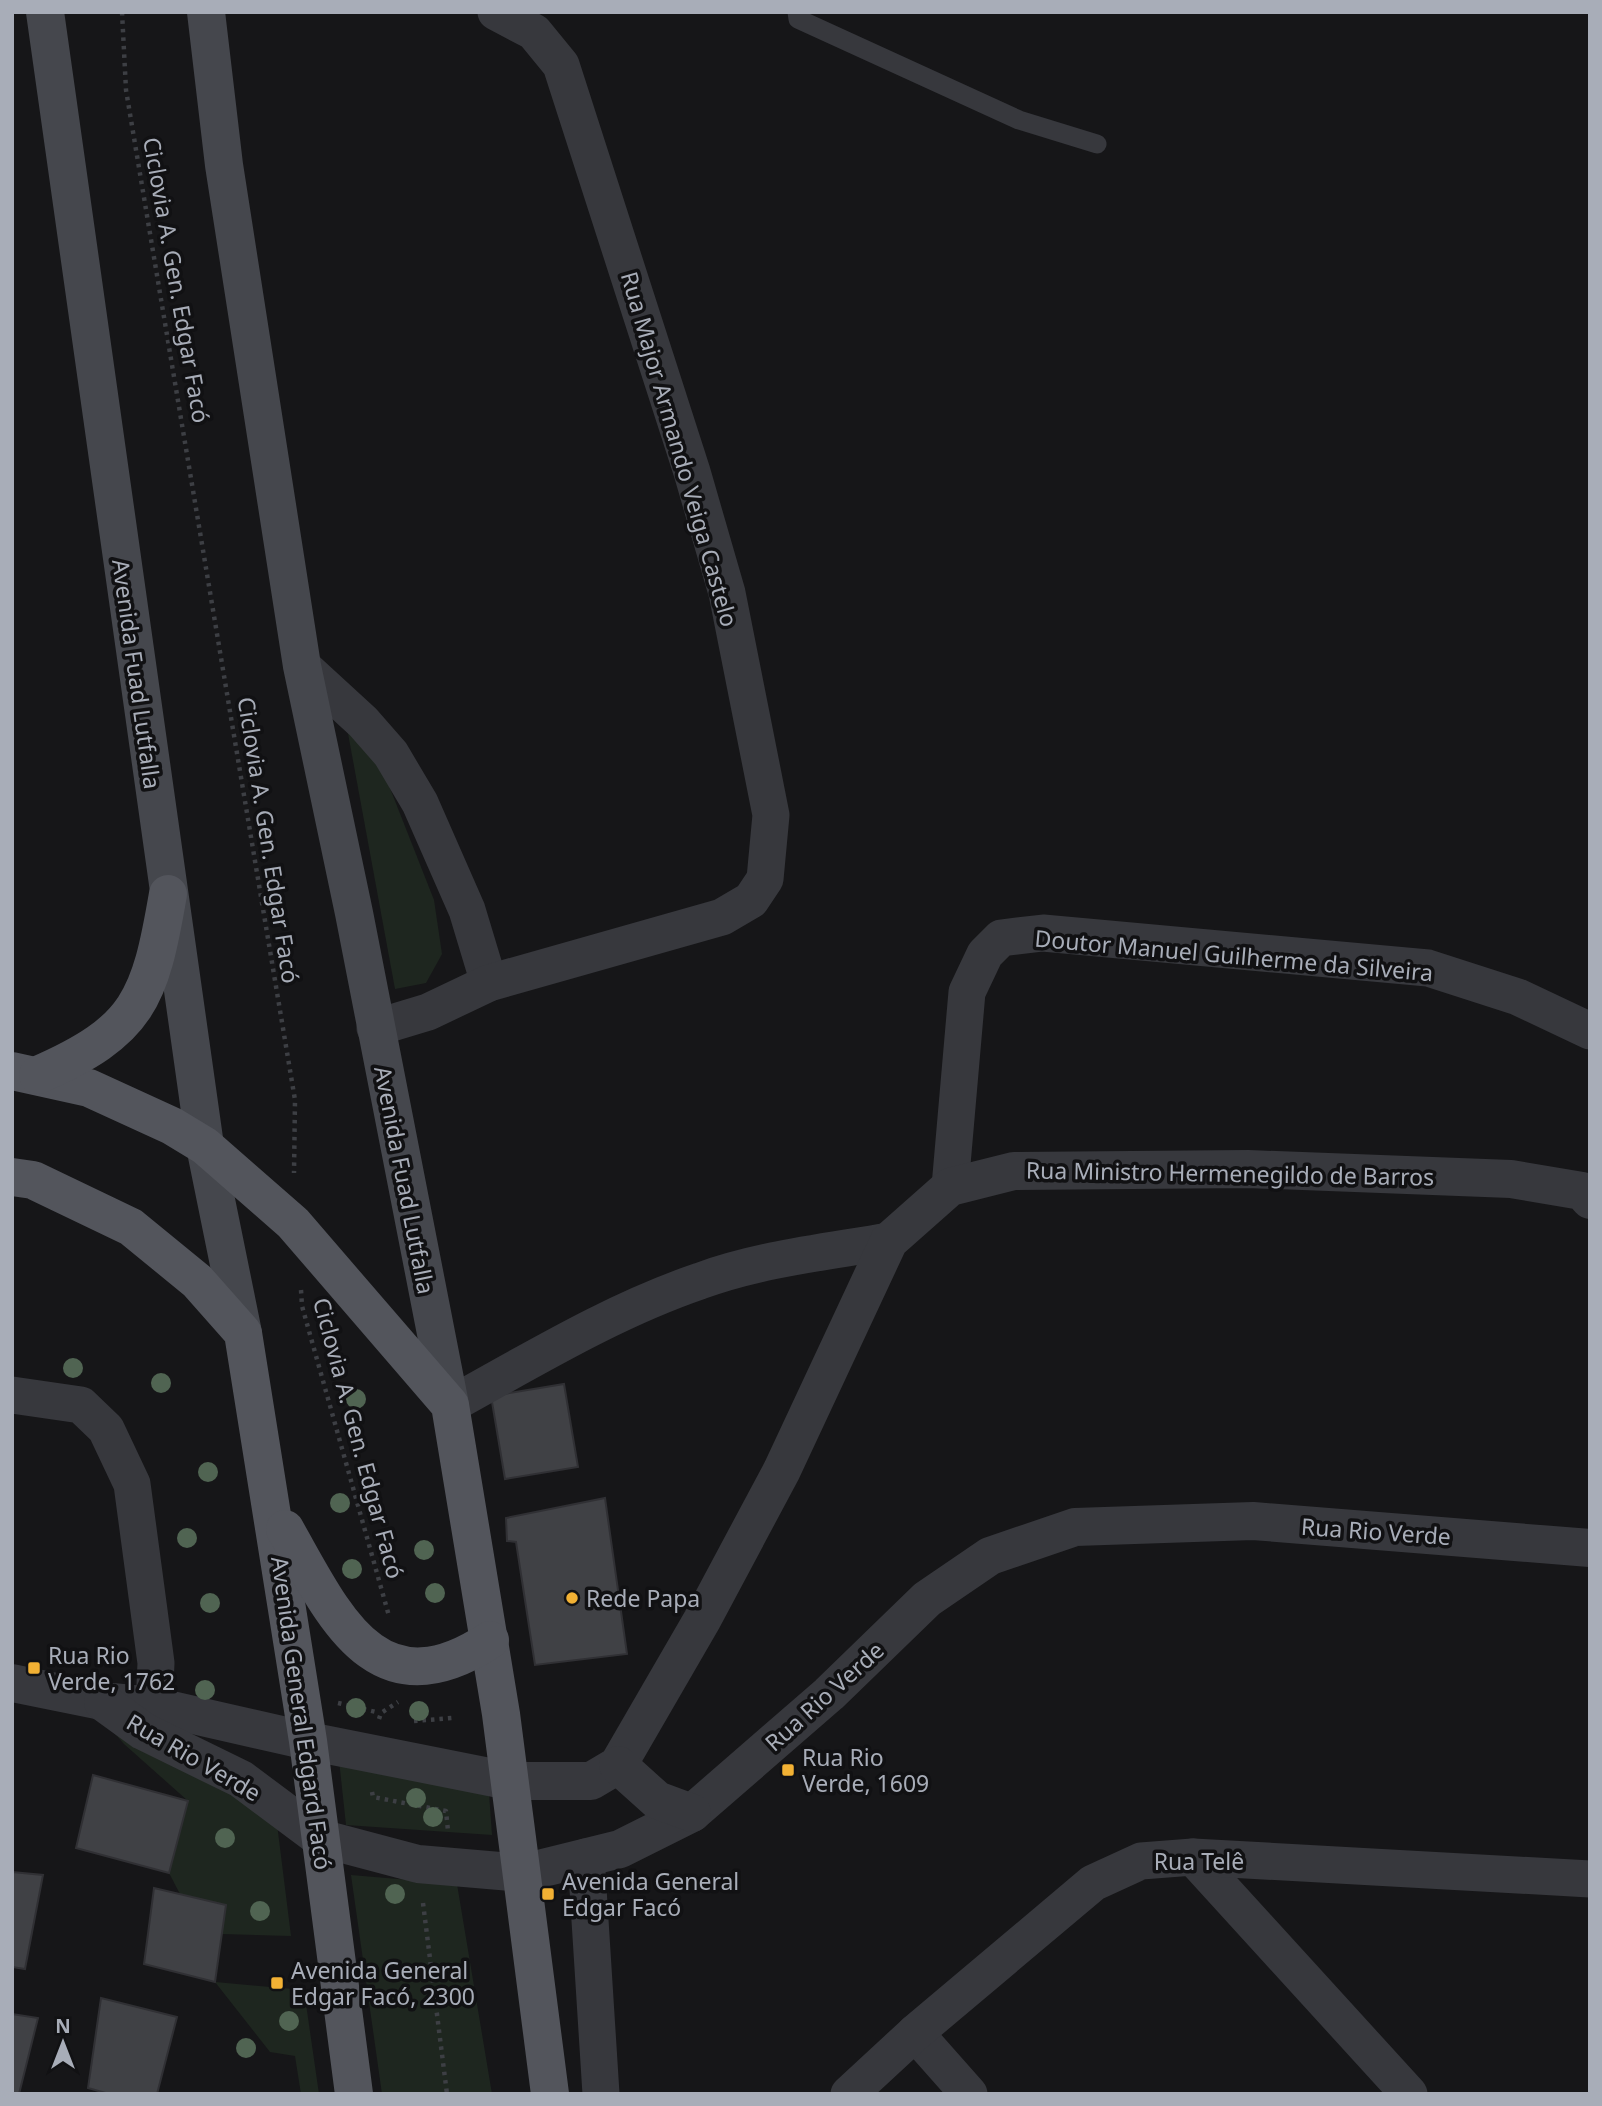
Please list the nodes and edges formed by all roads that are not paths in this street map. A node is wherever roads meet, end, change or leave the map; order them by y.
1 (45, 12) edge
2 (496, 12) edge
3 (797, 12) edge
4 (214, 13) edge
5 (1097, 144) dead end
6 (302, 666) junction
7 (168, 894) junction
8 (489, 983) junction
9 (375, 1028) junction
10 (1590, 1031) edge
11 (25, 1073) edge
12 (205, 1146) junction
13 (12, 1177) edge
14 (950, 1187) junction
15 (1587, 1188) edge
16 (889, 1241) junction
17 (243, 1333) junction
18 (12, 1395) edge
19 (450, 1405) junction
20 (273, 1508) junction
21 (1590, 1548) edge
22 (490, 1640) junction
23 (12, 1683) edge
24 (149, 1718) junction
25 (308, 1741) junction
26 (618, 1765) junction
27 (510, 1781) junction
28 (692, 1813) junction
29 (320, 1838) junction
30 (586, 1857) junction
31 (1193, 1857) junction
32 (523, 1873) junction
33 (1590, 1879) edge
34 (915, 2032) junction
35 (354, 2094) edge
36 (550, 2094) edge
37 (601, 2094) edge
38 (849, 2094) edge
39 (969, 2094) edge
40 (1409, 2094) edge

1 - 7 main road, Avenida Fuad Lutfalla
2 - 8 street, Rua Major Armando Veiga Castelo
3 - 5 lane
4 - 6 main road, Avenida Fuad Lutfalla
6 - 8 street
6 - 9 main road, Avenida Fuad Lutfalla
7 - 11 main road
7 - 12 main road, Avenida Fuad Lutfalla
8 - 9 street, Rua Major Armando Veiga Castelo
9 - 19 main road, Avenida Fuad Lutfalla
10 - 14 street, Doutor Manuel Guilherme da Silveira
11 - 12 main road
12 - 17 main road, Avenida Fuad Lutfalla
12 - 19 main road
13 - 17 main road
14 - 15 street, Rua Ministro Hermenegildo de Barros
14 - 16 street, Rua Ministro Hermenegildo de Barros
16 - 19 street
16 - 26 street, Rua Ministro Hermenegildo de Barros
17 - 20 main road, Avenida General Edgard Facó
18 - 24 street
19 - 22 main road
20 - 22 main road
20 - 25 main road, Avenida General Edgard Facó
21 - 28 street, Rua Rio Verde
22 - 27 main road
23 - 24 street, Rua Rio Verde
24 - 25 street, Rua Rio Verde
24 - 29 street, Rua Rio Verde
25 - 27 street, Rua Rio Verde
25 - 29 main road, Avenida General Edgard Facó
26 - 27 street, Rua Rio Verde
26 - 28 street
27 - 32 main road
28 - 30 street, Rua Rio Verde
29 - 32 street, Rua Rio Verde
29 - 35 main road, Avenida General Edgard Facó
30 - 32 street, Rua Rio Verde
30 - 37 street
31 - 33 street, Rua Telê
31 - 34 street, Rua Telê
31 - 40 street
32 - 36 main road
34 - 38 street, Rua Telê
34 - 39 street

